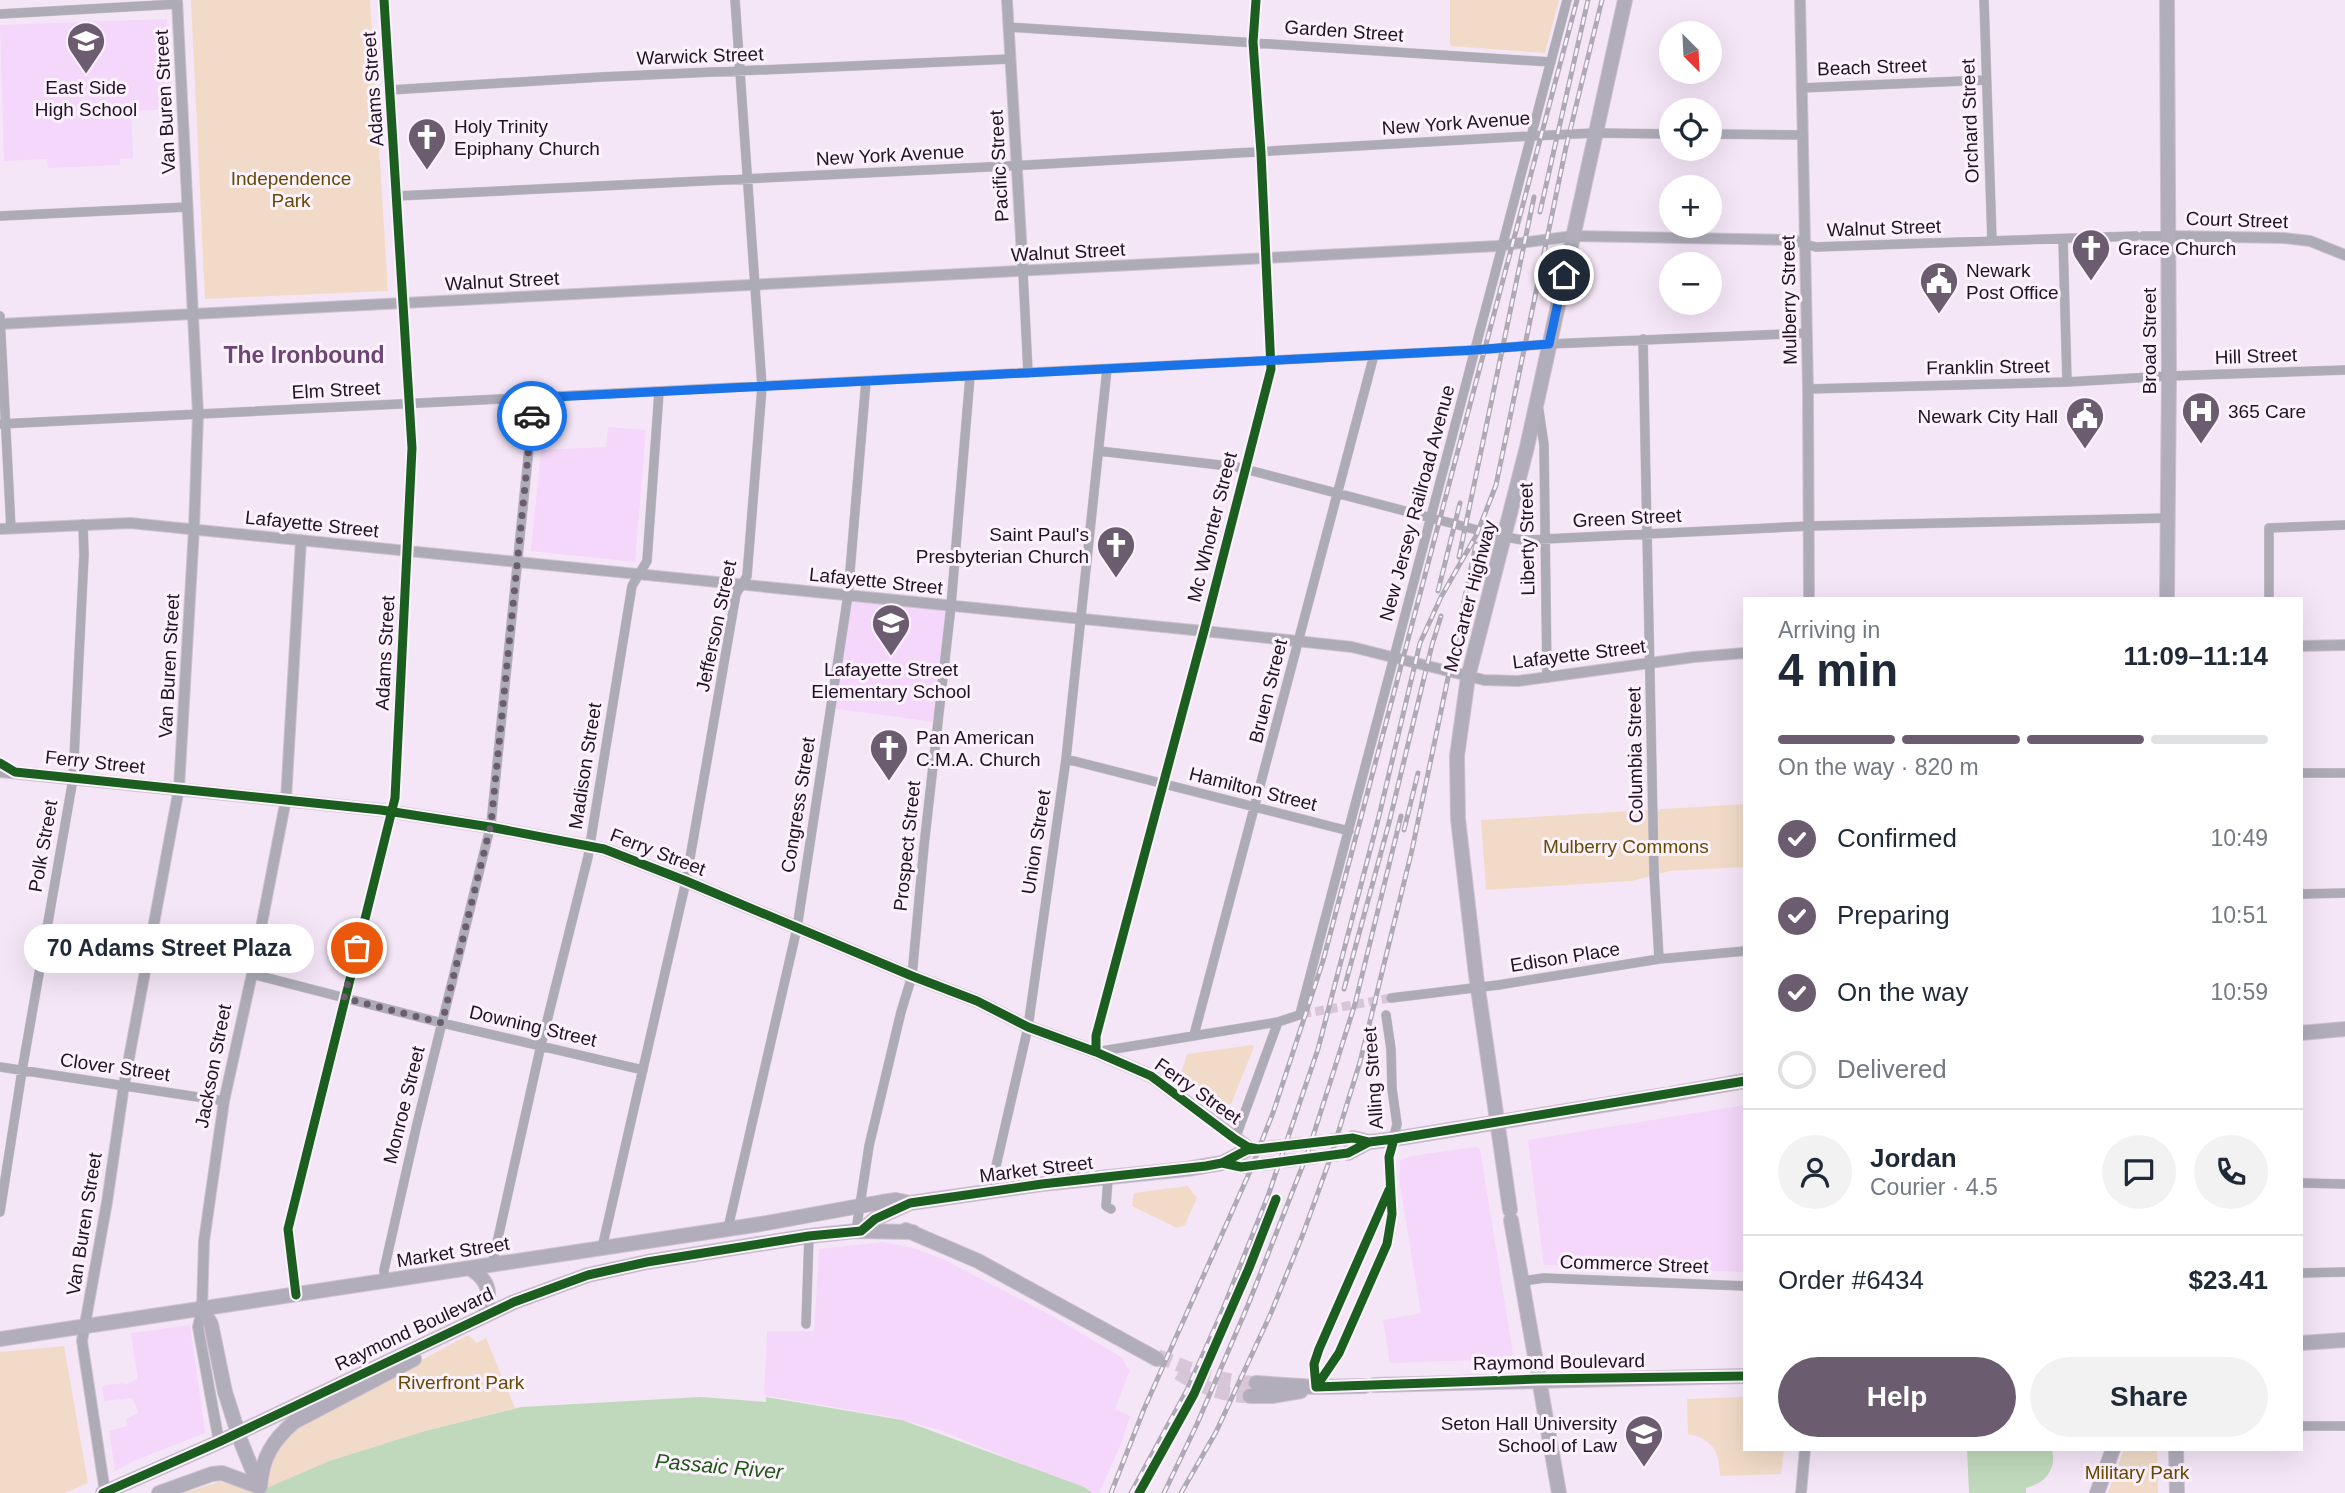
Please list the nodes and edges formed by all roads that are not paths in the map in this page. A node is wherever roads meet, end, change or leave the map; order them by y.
1 (384, 0) edge
2 (736, 0) edge
3 (1007, 0) edge
4 (1256, 0) edge
5 (1567, 0) edge
6 (1625, 0) edge
7 (1800, 0) edge
8 (1984, 0) edge
9 (2167, 0) edge
10 (177, 2) edge
11 (0, 14) edge
12 (1008, 27) junction
13 (1254, 42) junction
14 (1010, 59) junction
15 (1551, 62) junction
16 (740, 72) junction
17 (1986, 80) junction
18 (1801, 88) junction
19 (390, 90) junction
20 (1594, 133) junction
21 (1659, 134) edge
22 (1722, 134) edge
23 (1803, 135) junction
24 (1532, 136) junction
25 (1261, 153) junction
26 (1016, 166) junction
27 (747, 180) junction
28 (397, 197) junction
29 (188, 207) junction
30 (0, 216) edge
31 (1573, 236) junction
32 (2167, 236) junction
33 (2063, 239) junction
34 (1992, 241) junction
35 (1805, 244) junction
36 (1503, 246) junction
37 (2345, 255) edge
38 (1266, 258) junction
39 (1023, 272) junction
40 (754, 285) junction
41 (403, 303) junction
42 (193, 314) junction
43 (0, 316) edge
44 (0, 324) edge
45 (1807, 333) junction
46 (1643, 339) junction
47 (1549, 344) junction
48 (1475, 350) junction
49 (1374, 355) junction
50 (1271, 360) junction
51 (1107, 369) junction
52 (2345, 370) edge
53 (1028, 373) junction
54 (970, 376) junction
55 (2169, 376) junction
56 (866, 381) junction
57 (2067, 383) junction
58 (762, 387) junction
59 (1808, 389) junction
60 (659, 392) junction
61 (534, 398) junction
62 (1538, 399) junction
63 (409, 404) junction
64 (198, 414) junction
65 (3, 424) edge
66 (1099, 451) junction
67 (1245, 469) junction
68 (1337, 494) junction
69 (1432, 517) junction
70 (2168, 518) junction
71 (83, 524) junction
72 (2345, 525) edge
73 (1810, 526) junction
74 (5, 529) edge
75 (194, 529) junction
76 (1649, 535) junction
77 (1504, 537) junction
78 (1544, 539) junction
79 (300, 540) junction
80 (407, 551) junction
81 (518, 563) junction
82 (639, 574) junction
83 (740, 586) junction
84 (848, 596) junction
85 (1810, 597) edge
86 (2167, 597) edge
87 (2269, 597) edge
88 (951, 606) junction
89 (1080, 620) junction
90 (1204, 631) junction
91 (1298, 642) junction
92 (2345, 645) edge
93 (2303, 646) edge
94 (1743, 653) edge
95 (1395, 658) junction
96 (1651, 663) junction
97 (1468, 677) junction
98 (1547, 678) junction
99 (1066, 759) junction
100 (0, 763) edge
101 (0, 771) edge
102 (15, 772) junction
103 (2303, 773) edge
104 (2345, 774) edge
105 (73, 779) junction
106 (1163, 784) junction
107 (179, 788) junction
108 (285, 799) junction
109 (1256, 807) junction
110 (391, 811) junction
111 (490, 827) junction
112 (1349, 831) junction
113 (590, 847) junction
114 (686, 881) junction
115 (2345, 893) edge
116 (2303, 894) edge
117 (797, 928) junction
118 (1743, 951) edge
119 (1659, 959) junction
120 (252, 974) junction
121 (912, 976) junction
122 (1478, 986) junction
123 (344, 998) junction
124 (1391, 998) tunnel mouth
125 (1386, 1015) dead end
126 (1278, 1022) junction
127 (442, 1023) junction
128 (1028, 1027) junction
129 (2345, 1029) edge
130 (2303, 1033) edge
131 (1194, 1035) junction
132 (541, 1045) junction
133 (1096, 1052) junction
134 (0, 1067) edge
135 (643, 1070) junction
136 (22, 1071) junction
137 (1743, 1082) edge
138 (124, 1085) junction
139 (224, 1101) junction
140 (1497, 1122) junction
141 (1353, 1138) tunnel mouth
142 (1235, 1139) junction
143 (1395, 1139) junction
144 (1369, 1142) junction
145 (1247, 1149) joint
146 (1348, 1153) tunnel mouth
147 (1222, 1163) junction
148 (1241, 1167) tunnel mouth
149 (1108, 1178) junction
150 (2303, 1183) edge
151 (2345, 1184) edge
152 (990, 1192) junction
153 (935, 1199) junction
154 (910, 1203) junction
155 (1111, 1209) dead end
156 (858, 1211) junction
157 (0, 1212) edge
158 (875, 1219) junction
159 (728, 1228) junction
160 (859, 1231) junction
161 (913, 1232) junction
162 (809, 1236) junction
163 (602, 1248) junction
164 (492, 1265) junction
165 (471, 1269) junction
166 (2345, 1272) edge
167 (2303, 1273) edge
168 (385, 1281) junction
169 (1522, 1281) junction
170 (1743, 1286) edge
171 (296, 1295) junction
172 (514, 1301) junction
173 (202, 1309) junction
174 (484, 1316) junction
175 (806, 1324) dead end
176 (465, 1325) junction
177 (85, 1327) junction
178 (0, 1339) edge
179 (2345, 1340) edge
180 (2303, 1343) edge
181 (1157, 1357) tunnel mouth
182 (1743, 1376) edge
183 (1538, 1379) junction
184 (1316, 1387) junction
185 (1253, 1389) tunnel mouth
186 (2303, 1426) edge
187 (2345, 1426) edge
188 (219, 1442) junction
189 (1805, 1451) edge
190 (2112, 1451) edge
191 (2176, 1451) edge
192 (256, 1480) edge
193 (104, 1493) edge
194 (159, 1493) edge
195 (1559, 1493) edge
196 (1801, 1493) edge
197 (2097, 1493) edge
198 (2177, 1493) edge

1 - 19 street, Adams Street
2 - 16 street, Jefferson Street
3 - 12 street, Pacific Street
4 - 13 street, Mc Whorter Street
5 - 15 street, New Jersey Railroad Avenue
6 - 20 main road, McCarter Highway
7 - 18 street, Mulberry Street
8 - 17 street, Orchard Street
9 - 32 main road, Broad Street
10 - 11 street
10 - 29 street, Van Buren Street
12 - 13 street, Garden Street
12 - 14 street, Pacific Street
13 - 15 street, Garden Street
13 - 25 street, Mc Whorter Street
14 - 16 street, Warwick Street
14 - 26 street, Pacific Street
15 - 24 street, New Jersey Railroad Avenue
16 - 19 street, Warwick Street
16 - 27 street, Jefferson Street
17 - 18 street, Beach Street
17 - 34 street, Orchard Street
18 - 23 street, Mulberry Street
19 - 28 street, Adams Street
20 - 21 street, New York Avenue
20 - 24 street, New York Avenue
20 - 31 main road, McCarter Highway
22 - 23 street
23 - 35 street, Mulberry Street
24 - 25 street, New York Avenue
24 - 36 street, New Jersey Railroad Avenue
25 - 26 street, New York Avenue
25 - 38 street, Mc Whorter Street
26 - 27 street, New York Avenue
26 - 39 street, Pacific Street
27 - 28 street, New York Avenue
27 - 40 street, Jefferson Street
28 - 41 street, Adams Street
29 - 30 street
29 - 42 street, Van Buren Street
31 - 35 street, Walnut Street
31 - 36 street, Walnut Street
31 - 47 main road, McCarter Highway
32 - 33 street, Walnut Street
32 - 37 street, Court Street
32 - 55 main road, Broad Street
33 - 34 street, Walnut Street
33 - 57 street
34 - 35 street, Walnut Street
35 - 45 street, Mulberry Street
36 - 38 street, Walnut Street
36 - 48 street, New Jersey Railroad Avenue
38 - 39 street, Walnut Street
38 - 50 street, Mc Whorter Street
39 - 40 street, Walnut Street
39 - 53 street, Pacific Street
40 - 41 street, Walnut Street
40 - 58 street, Jefferson Street
41 - 42 street, Walnut Street
41 - 63 street, Adams Street
42 - 44 street, Walnut Street
42 - 64 street, Van Buren Street
43 - 44 street
44 - 65 street
45 - 46 street, Elm Street
45 - 59 street, Mulberry Street
46 - 47 street, Elm Street
46 - 76 street, Columbia Street
47 - 48 street, Elm Street
47 - 62 main road, McCarter Highway
48 - 49 street, Elm Street
48 - 69 street, New Jersey Railroad Avenue
49 - 50 street, Elm Street
49 - 68 street, Bruen Street
50 - 51 street, Elm Street
50 - 67 street, Mc Whorter Street
51 - 53 street, Elm Street
51 - 66 street, Union Street
52 - 55 street, Hill Street
53 - 54 street, Elm Street
54 - 56 street, Elm Street
54 - 88 street, Prospect Street
55 - 57 street, Franklin Street
55 - 70 main road, Broad Street
56 - 58 street, Elm Street
56 - 84 street, Congress Street
57 - 59 street, Franklin Street
58 - 60 street, Elm Street
58 - 83 street, Jefferson Street
59 - 73 street, Mulberry Street
60 - 61 street, Elm Street
60 - 82 street, Madison Street
61 - 63 street, Elm Street
61 - 81 street, Monroe Street
62 - 77 main road, McCarter Highway
62 - 78 street, Liberty Street
63 - 64 street, Elm Street
63 - 80 street, Adams Street
64 - 65 street, Elm Street
64 - 75 street, Van Buren Street
65 - 74 street
66 - 67 street, Green Street
66 - 89 street, Union Street
67 - 68 street, Green Street
67 - 90 street, Mc Whorter Street
68 - 69 street, Green Street
68 - 91 street, Bruen Street
69 - 77 street, Green Street
69 - 95 street, New Jersey Railroad Avenue
70 - 73 street, Green Street
70 - 86 main road, Broad Street
71 - 74 street, Lafayette Street
71 - 75 street, Lafayette Street
71 - 105 street, Polk Street
72 - 87 street
73 - 76 street, Green Street
73 - 85 street, Mulberry Street
75 - 79 street, Lafayette Street
75 - 107 street, Van Buren Street
76 - 78 street, Green Street
76 - 96 street, Columbia Street
77 - 78 street, Green Street
77 - 97 main road, McCarter Highway
78 - 98 street, Liberty Street
79 - 80 street, Lafayette Street
79 - 108 street, Jackson Street
80 - 81 street, Lafayette Street
80 - 110 street, Adams Street
81 - 82 street, Lafayette Street
81 - 111 street, Monroe Street
82 - 83 street, Lafayette Street
82 - 113 street, Madison Street
83 - 84 street, Lafayette Street
83 - 114 street, Jefferson Street
84 - 88 street, Lafayette Street
84 - 117 street, Congress Street
88 - 89 street, Lafayette Street
88 - 121 street, Prospect Street
89 - 90 street, Lafayette Street
89 - 99 street, Union Street
90 - 91 street, Lafayette Street
90 - 106 street, Mc Whorter Street
91 - 95 street, Lafayette Street
91 - 109 street, Bruen Street
92 - 93 street
94 - 96 street, Lafayette Street
95 - 97 street, Lafayette Street
95 - 112 street, New Jersey Railroad Avenue
96 - 98 street, Lafayette Street
96 - 119 street, Columbia Street
97 - 98 street, Lafayette Street
97 - 122 main road, McCarter Highway
99 - 106 street, Hamilton Street
99 - 128 street, Union Street
100 - 102 main road
101 - 102 main road, Ferry Street
102 - 105 main road, Ferry Street
103 - 104 street
105 - 107 main road, Ferry Street
105 - 136 street, Polk Street
106 - 109 street, Hamilton Street
106 - 133 street, Mc Whorter Street
107 - 108 main road, Ferry Street
107 - 138 street, Van Buren Street
108 - 110 main road, Ferry Street
108 - 120 street, Jackson Street
109 - 112 street, Hamilton Street
109 - 131 street, Bruen Street
110 - 111 main road, Ferry Street
110 - 123 street, Adams Street
111 - 113 main road, Ferry Street
111 - 127 street, Monroe Street
112 - 126 street, New Jersey Railroad Avenue
113 - 114 main road, Ferry Street
113 - 132 street, Madison Street
114 - 117 main road, Ferry Street
114 - 135 street, Jefferson Street
115 - 116 street
117 - 121 main road, Ferry Street
117 - 159 street, Congress Street
118 - 119 street, Edison Place
119 - 122 street, Edison Place
120 - 123 street, Downing Street
120 - 139 street, Jackson Street
121 - 128 main road, Ferry Street
121 - 156 street, Prospect Street
122 - 124 street, Edison Place
122 - 140 main road, McCarter Highway
123 - 127 street, Downing Street
123 - 171 street, Adams Street
125 - 143 street, Alling Street
126 - 131 street
126 - 142 street
127 - 132 street, Downing Street
127 - 168 street, Monroe Street
128 - 133 main road, Ferry Street
128 - 152 street, Union Street
129 - 130 main road
131 - 133 street
132 - 135 street, Downing Street
132 - 164 street, Madison Street
133 - 142 main road, Ferry Street
134 - 136 street, Clover Street
135 - 163 street, Jefferson Street
136 - 138 street, Clover Street
136 - 157 street, Polk Street
137 - 140 main road
138 - 139 street, Clover Street
138 - 177 street, Van Buren Street
139 - 173 street, Jackson Street
140 - 143 main road
140 - 169 main road, McCarter Highway
141 - 144 main road
142 - 145 main road, Ferry Street
142 - 147 main road
143 - 144 main road
143 - 184 street, Alling Street
144 - 146 main road
145 - 147 main road, Market Street
147 - 148 main road, Market Street
147 - 149 main road, Market Street
149 - 152 main road, Market Street
149 - 155 street
150 - 151 street
152 - 153 main road, Market Street
153 - 154 main road, Market Street
153 - 161 main road
154 - 156 main road, Market Street
154 - 158 main road, Market Street
156 - 158 main road
156 - 159 main road, Market Street
156 - 160 street, Prospect Street
158 - 160 main road, Market Street
158 - 161 main road
159 - 163 main road, Market Street
160 - 161 main road
160 - 162 main road
161 - 181 main road
162 - 172 main road, Raymond Boulevard
162 - 175 street
163 - 164 main road, Market Street
163 - 172 main road
164 - 165 main road, Market Street
165 - 168 main road, Market Street
165 - 174 main road
166 - 167 street
168 - 171 main road, Market Street
169 - 170 street, Commerce Street
169 - 183 main road, McCarter Highway
171 - 173 main road, Market Street
172 - 174 main road, Raymond Boulevard
173 - 177 main road, Market Street
173 - 188 street, Jackson Street
173 - 192 main road, Jackson Street, bridge
174 - 176 main road, Raymond Boulevard
176 - 188 main road, Raymond Boulevard
176 - 192 main road
177 - 178 main road, Market Street
177 - 193 street, Van Buren Street
179 - 180 main road
182 - 183 main road, Raymond Boulevard
183 - 184 main road, Raymond Boulevard
183 - 195 main road, McCarter Highway
184 - 185 main road, Raymond Boulevard
186 - 187 street
188 - 193 main road, Raymond Boulevard
189 - 196 street
190 - 197 main road
191 - 198 main road
192 - 194 main road

